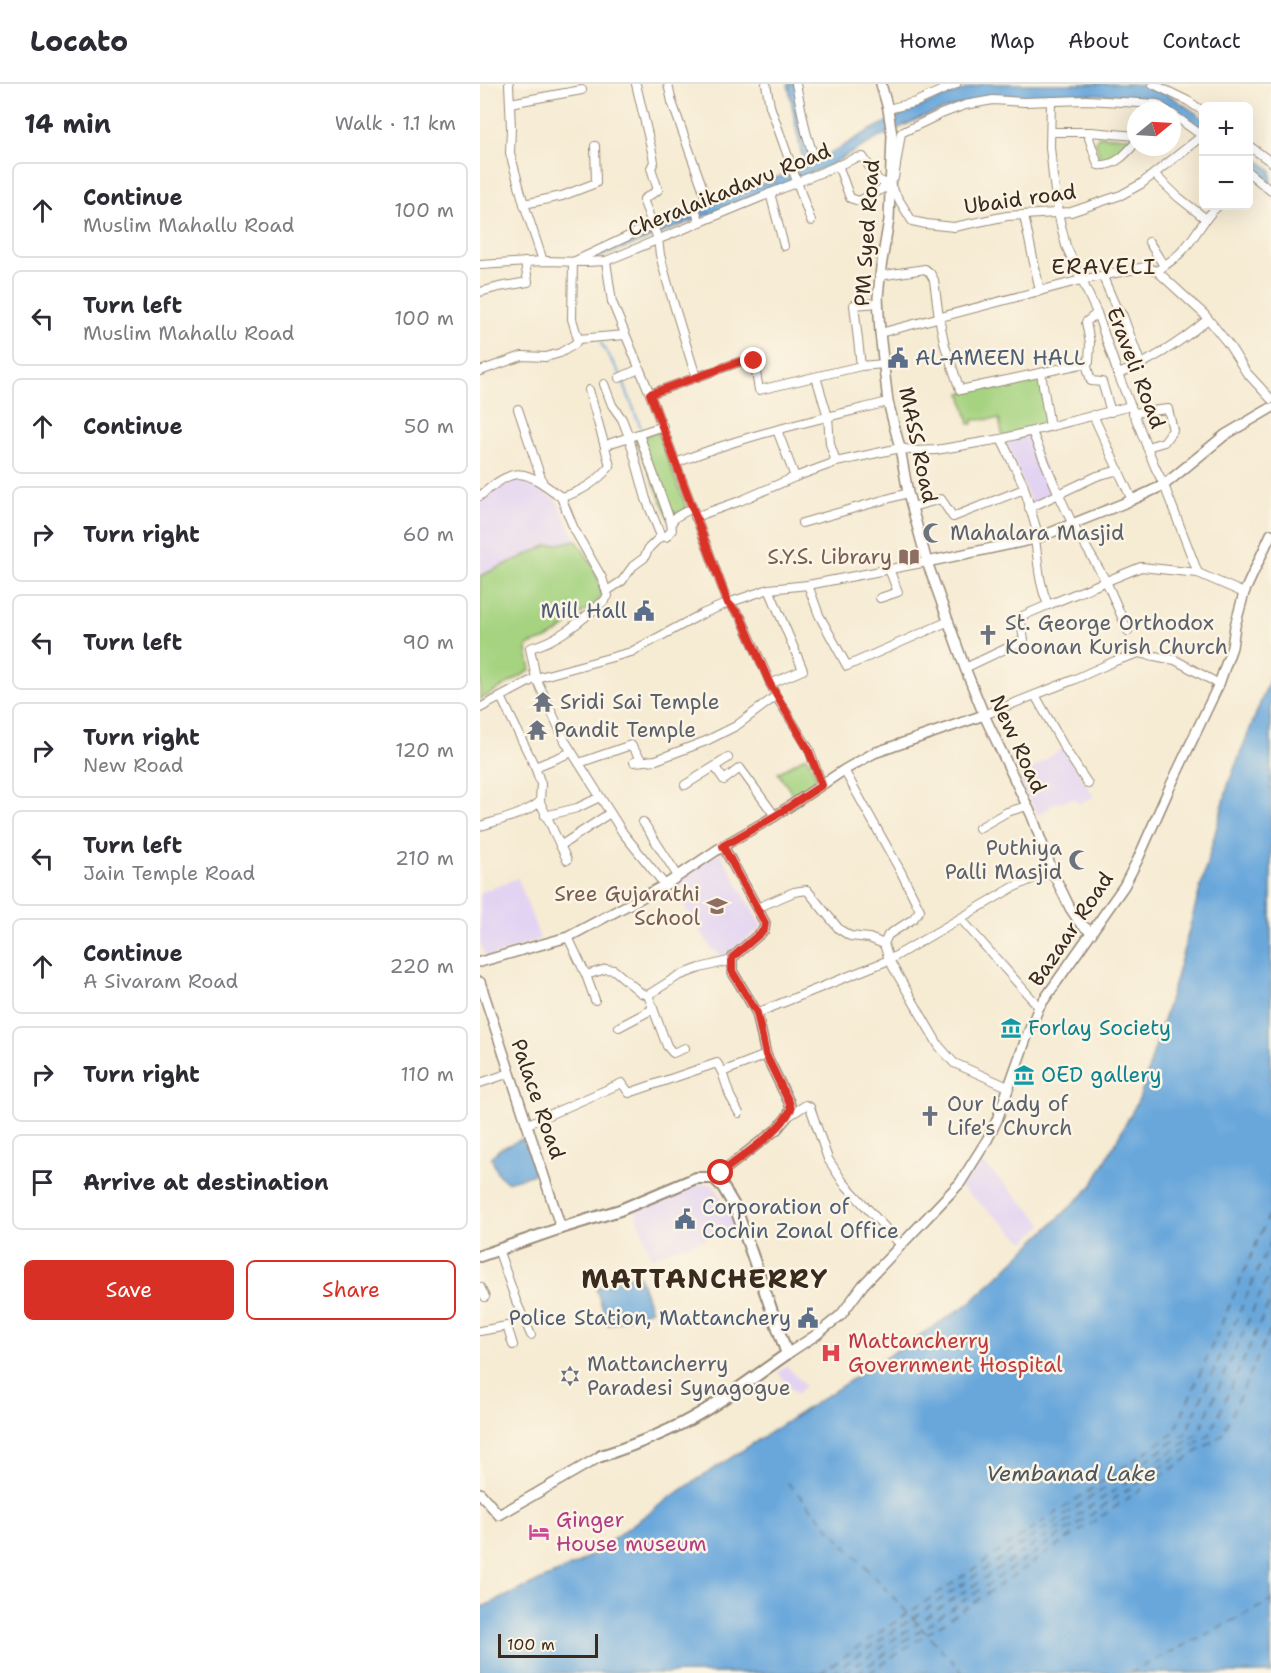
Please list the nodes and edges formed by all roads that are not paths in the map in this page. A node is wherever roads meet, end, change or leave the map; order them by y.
1 (509, 84) edge
2 (636, 84) edge
3 (668, 84) edge
4 (766, 84) edge
5 (796, 84) edge
6 (880, 84) edge
7 (956, 84) edge
8 (1153, 84) edge
9 (582, 90) dead end
10 (1051, 101) junction
11 (1127, 102) edge
12 (510, 103) junction
13 (1199, 109) edge
14 (888, 113) junction
15 (1181, 120) edge
16 (1051, 132) junction
17 (1091, 132) junction
18 (1199, 133) edge
19 (1127, 135) edge
20 (1199, 139) edge
21 (595, 146) dead end
22 (1253, 149) edge
23 (1127, 152) edge
24 (813, 155) dead end
25 (1271, 162) edge
26 (838, 165) junction
27 (1154, 174) junction
28 (796, 177) junction
29 (1253, 178) edge
30 (890, 184) junction
31 (1271, 191) edge
32 (770, 193) junction
33 (524, 204) junction
34 (1214, 210) edge
35 (1058, 213) junction
36 (1024, 216) junction
37 (1206, 219) junction
38 (811, 221) dead end
39 (700, 222) junction
40 (652, 225) junction
41 (657, 238) junction
42 (1149, 242) dead end
43 (784, 246) dead end
44 (543, 261) junction
45 (606, 261) junction
46 (525, 262) junction
47 (573, 262) junction
48 (480, 265) edge
49 (1160, 268) junction
50 (879, 276) junction
51 (1103, 277) junction
52 (1081, 280) junction
53 (1040, 291) junction
54 (480, 292) edge
55 (878, 303) junction
56 (1097, 313) junction
57 (939, 318) junction
58 (1208, 319) junction
59 (880, 333) junction
60 (625, 335) junction
61 (578, 339) junction
62 (1086, 363) junction
63 (884, 364) junction
64 (1141, 365) junction
65 (861, 366) junction
66 (639, 369) junction
67 (480, 371) edge
68 (1041, 373) junction
69 (1118, 374) junction
70 (621, 377) dead end
71 (696, 377) junction
72 (816, 377) junction
73 (604, 384) dead end
74 (589, 390) dead end
75 (650, 394) junction
76 (1271, 399) edge
77 (888, 402) junction
78 (1271, 408) edge
79 (518, 409) dead end
80 (1132, 409) junction
81 (1112, 412) junction
82 (1093, 416) junction
83 (828, 417) junction
84 (663, 426) junction
85 (1050, 427) junction
86 (777, 430) junction
87 (1032, 432) junction
88 (639, 434) junction
89 (629, 437) junction
90 (1001, 439) junction
91 (605, 447) junction
92 (1147, 447) junction
93 (900, 448) junction
94 (836, 462) junction
95 (676, 463) junction
96 (1119, 470) junction
97 (795, 477) junction
98 (543, 484) junction
99 (1164, 485) junction
100 (1024, 489) junction
101 (908, 493) junction
102 (1059, 495) junction
103 (480, 496) edge
104 (561, 497) junction
105 (1132, 500) junction
106 (912, 507) junction
107 (692, 508) junction
108 (1029, 508) junction
109 (695, 518) junction
110 (671, 523) junction
111 (802, 523) dead end
112 (1073, 525) junction
113 (1271, 534) edge
114 (661, 536) junction
115 (1037, 539) junction
116 (927, 562) junction
117 (889, 569) junction
118 (1198, 573) junction
119 (1106, 582) junction
120 (808, 585) junction
121 (769, 589) junction
122 (607, 591) junction
123 (1244, 593) junction
124 (880, 598) dead end
125 (728, 603) junction
126 (1048, 605) junction
127 (949, 621) junction
128 (1128, 631) dead end
129 (965, 668) junction
130 (536, 678) junction
131 (770, 684) junction
132 (1219, 684) junction
133 (1035, 695) junction
134 (776, 696) junction
135 (501, 697) junction
136 (480, 708) edge
137 (984, 715) junction
138 (572, 752) junction
139 (728, 758) dead end
140 (579, 764) junction
141 (535, 767) junction
142 (715, 767) junction
143 (844, 770) junction
144 (1088, 784) dead end
145 (685, 785) dead end
146 (822, 785) junction
147 (600, 797) junction
148 (540, 802) junction
149 (1027, 806) junction
150 (610, 813) junction
151 (545, 816) junction
152 (775, 816) junction
153 (643, 822) dead end
154 (480, 826) edge
155 (979, 828) dead end
156 (560, 846) junction
157 (723, 846) junction
158 (567, 860) dead end
159 (1053, 873) junction
160 (678, 876) junction
161 (665, 885) junction
162 (757, 908) junction
163 (961, 919) junction
164 (1092, 933) junction
165 (568, 937) junction
166 (884, 944) junction
167 (732, 960) junction
168 (890, 960) junction
169 (480, 962) edge
170 (586, 975) junction
171 (480, 982) edge
172 (648, 994) junction
173 (595, 1000) dead end
174 (1039, 1007) junction
175 (653, 1009) junction
176 (757, 1013) junction
177 (619, 1027) dead end
178 (685, 1048) dead end
179 (766, 1055) junction
180 (722, 1072) junction
181 (510, 1073) junction
182 (480, 1083) edge
183 (1008, 1087) junction
184 (739, 1113) dead end
185 (787, 1117) junction
186 (528, 1124) junction
187 (714, 1178) junction
188 (561, 1228) junction
189 (901, 1245) junction
190 (498, 1250) junction
191 (480, 1256) edge
192 (480, 1287) edge
193 (485, 1297) dead end
194 (480, 1331) edge
195 (531, 1335) dead end
196 (513, 1345) dead end
197 (787, 1354) junction
198 (601, 1456) joint
199 (480, 1493) edge

1 - 12 street
2 - 40 street
3 - 39 street
4 - 28 street
5 - 24 street
6 - 14 street, PM Syed Road
7 - 14 street
8 - 13 street
9 - 12 street
10 - 11 street
10 - 16 street, Eraveli Road
10 - 30 street
12 - 33 street
14 - 30 street, PM Syed Road
15 - 18 street
16 - 17 street
16 - 35 street, Eraveli Road
17 - 19 street
17 - 23 street
20 - 27 street, Ubaid road
21 - 33 street
22 - 25 street
26 - 28 street, Cheralaikadavu Road
26 - 30 street, Cheralaikadavu Road
26 - 30 street
27 - 35 street, Ubaid road
27 - 37 street
28 - 32 street, Cheralaikadavu Road
28 - 38 street
29 - 31 street
30 - 36 street, Ubaid road
30 - 50 street, PM Syed Road
32 - 39 street, Cheralaikadavu Road
32 - 43 street
33 - 44 street
34 - 37 street
35 - 36 street, Ubaid road
35 - 52 street, Eraveli Road
36 - 53 street
37 - 49 street
39 - 41 street, Cheralaikadavu Road
40 - 41 street
40 - 47 street
41 - 45 street, Cheralaikadavu Road
41 - 71 street
42 - 49 street
44 - 46 street
44 - 47 street
45 - 47 street
45 - 60 street
46 - 48 street
46 - 54 street
47 - 61 street
49 - 51 street
49 - 58 street
50 - 55 street, PM Syed Road
50 - 57 street
51 - 52 street
51 - 64 street
52 - 53 street
52 - 56 street, Eraveli Road
53 - 57 street
55 - 59 street, PM Syed Road
55 - 65 street
56 - 62 street
56 - 69 street, Eraveli Road
57 - 59 street
57 - 68 street
58 - 64 street
58 - 76 street
59 - 63 street, MASS Road
60 - 61 street
60 - 66 street
61 - 67 street
62 - 68 street
62 - 81 street
63 - 65 street
63 - 77 street, MASS Road
64 - 69 street
65 - 72 street
66 - 70 street
66 - 75 street
68 - 85 street
69 - 80 street, Eraveli Road
71 - 72 street
71 - 75 street
72 - 83 street
73 - 89 street
74 - 91 street
75 - 84 street
77 - 83 street
77 - 93 street, MASS Road
78 - 99 street
79 - 98 street
80 - 81 street
80 - 92 street, Eraveli Road
80 - 92 street
81 - 82 street
82 - 85 street
82 - 96 street
83 - 86 street
83 - 94 street
84 - 88 street
84 - 95 street
85 - 87 street
86 - 95 street
86 - 97 street
87 - 90 street
87 - 102 street
88 - 89 street
88 - 110 street
89 - 91 street
89 - 114 street
90 - 93 street
90 - 100 street
91 - 104 street
92 - 99 street, Eraveli Road
93 - 94 street
93 - 101 street, MASS Road
94 - 97 street
95 - 107 street
96 - 102 street
96 - 105 street
97 - 109 street
98 - 103 street
98 - 104 street
99 - 105 street
99 - 118 street, Eraveli Road
100 - 106 street
100 - 108 street
101 - 106 street, MASS Road
101 - 111 street
102 - 108 street
102 - 112 street
104 - 122 street
105 - 112 street
106 - 116 street, MASS Road
107 - 109 street
107 - 110 street
108 - 115 street
109 - 125 street
110 - 114 street
112 - 115 street
112 - 119 street
113 - 123 street, Bazaar Road
114 - 122 street
115 - 116 street
115 - 126 street
116 - 117 street
116 - 127 street, New Road
117 - 120 street
117 - 124 street
118 - 119 street
118 - 123 street
119 - 126 street
119 - 128 street
120 - 121 street
120 - 127 street
121 - 125 street
121 - 131 street
122 - 130 street
123 - 132 street, Bazaar Road
125 - 130 street
125 - 131 street
126 - 129 street
127 - 129 street, New Road
129 - 137 street, New Road
130 - 135 street
130 - 138 street
131 - 134 street
132 - 133 street
132 - 164 street, Bazaar Road
133 - 137 street
133 - 144 street
134 - 140 street
134 - 146 street
135 - 136 street
135 - 141 street
137 - 143 street
137 - 149 street, New Road
138 - 140 street
138 - 141 street
139 - 142 street
140 - 147 street
141 - 148 street
142 - 145 street
142 - 152 street
143 - 146 street
143 - 166 street
146 - 152 street
147 - 150 street
147 - 151 street
148 - 151 street
148 - 154 street
149 - 155 street
149 - 159 street, New Road
150 - 156 street
150 - 161 street
151 - 156 street
152 - 157 street
153 - 160 street
156 - 158 street
157 - 160 street
157 - 162 street
159 - 163 street
159 - 164 street, New Road
160 - 161 street
161 - 165 street
162 - 166 street
162 - 167 street
163 - 168 street
163 - 174 street
164 - 174 street, Bazaar Road
165 - 169 street
165 - 170 street
166 - 168 street
167 - 172 street
167 - 176 street
168 - 176 street
168 - 183 street
170 - 172 street
170 - 173 street
171 - 181 street, Palace Road
172 - 175 street
174 - 183 street, Bazaar Road
175 - 177 street
175 - 178 street
176 - 179 street
179 - 180 street
179 - 185 street
180 - 184 street
180 - 186 street
181 - 182 street
181 - 186 street, Palace Road
183 - 189 street, Bazaar Road
185 - 187 street
185 - 189 street
186 - 188 street, Palace Road
187 - 188 main road
187 - 197 main road
188 - 190 main road
189 - 197 street, Bazaar Road
190 - 191 main road
190 - 195 street
192 - 193 street
194 - 196 street
197 - 198 main road
198 - 199 street

